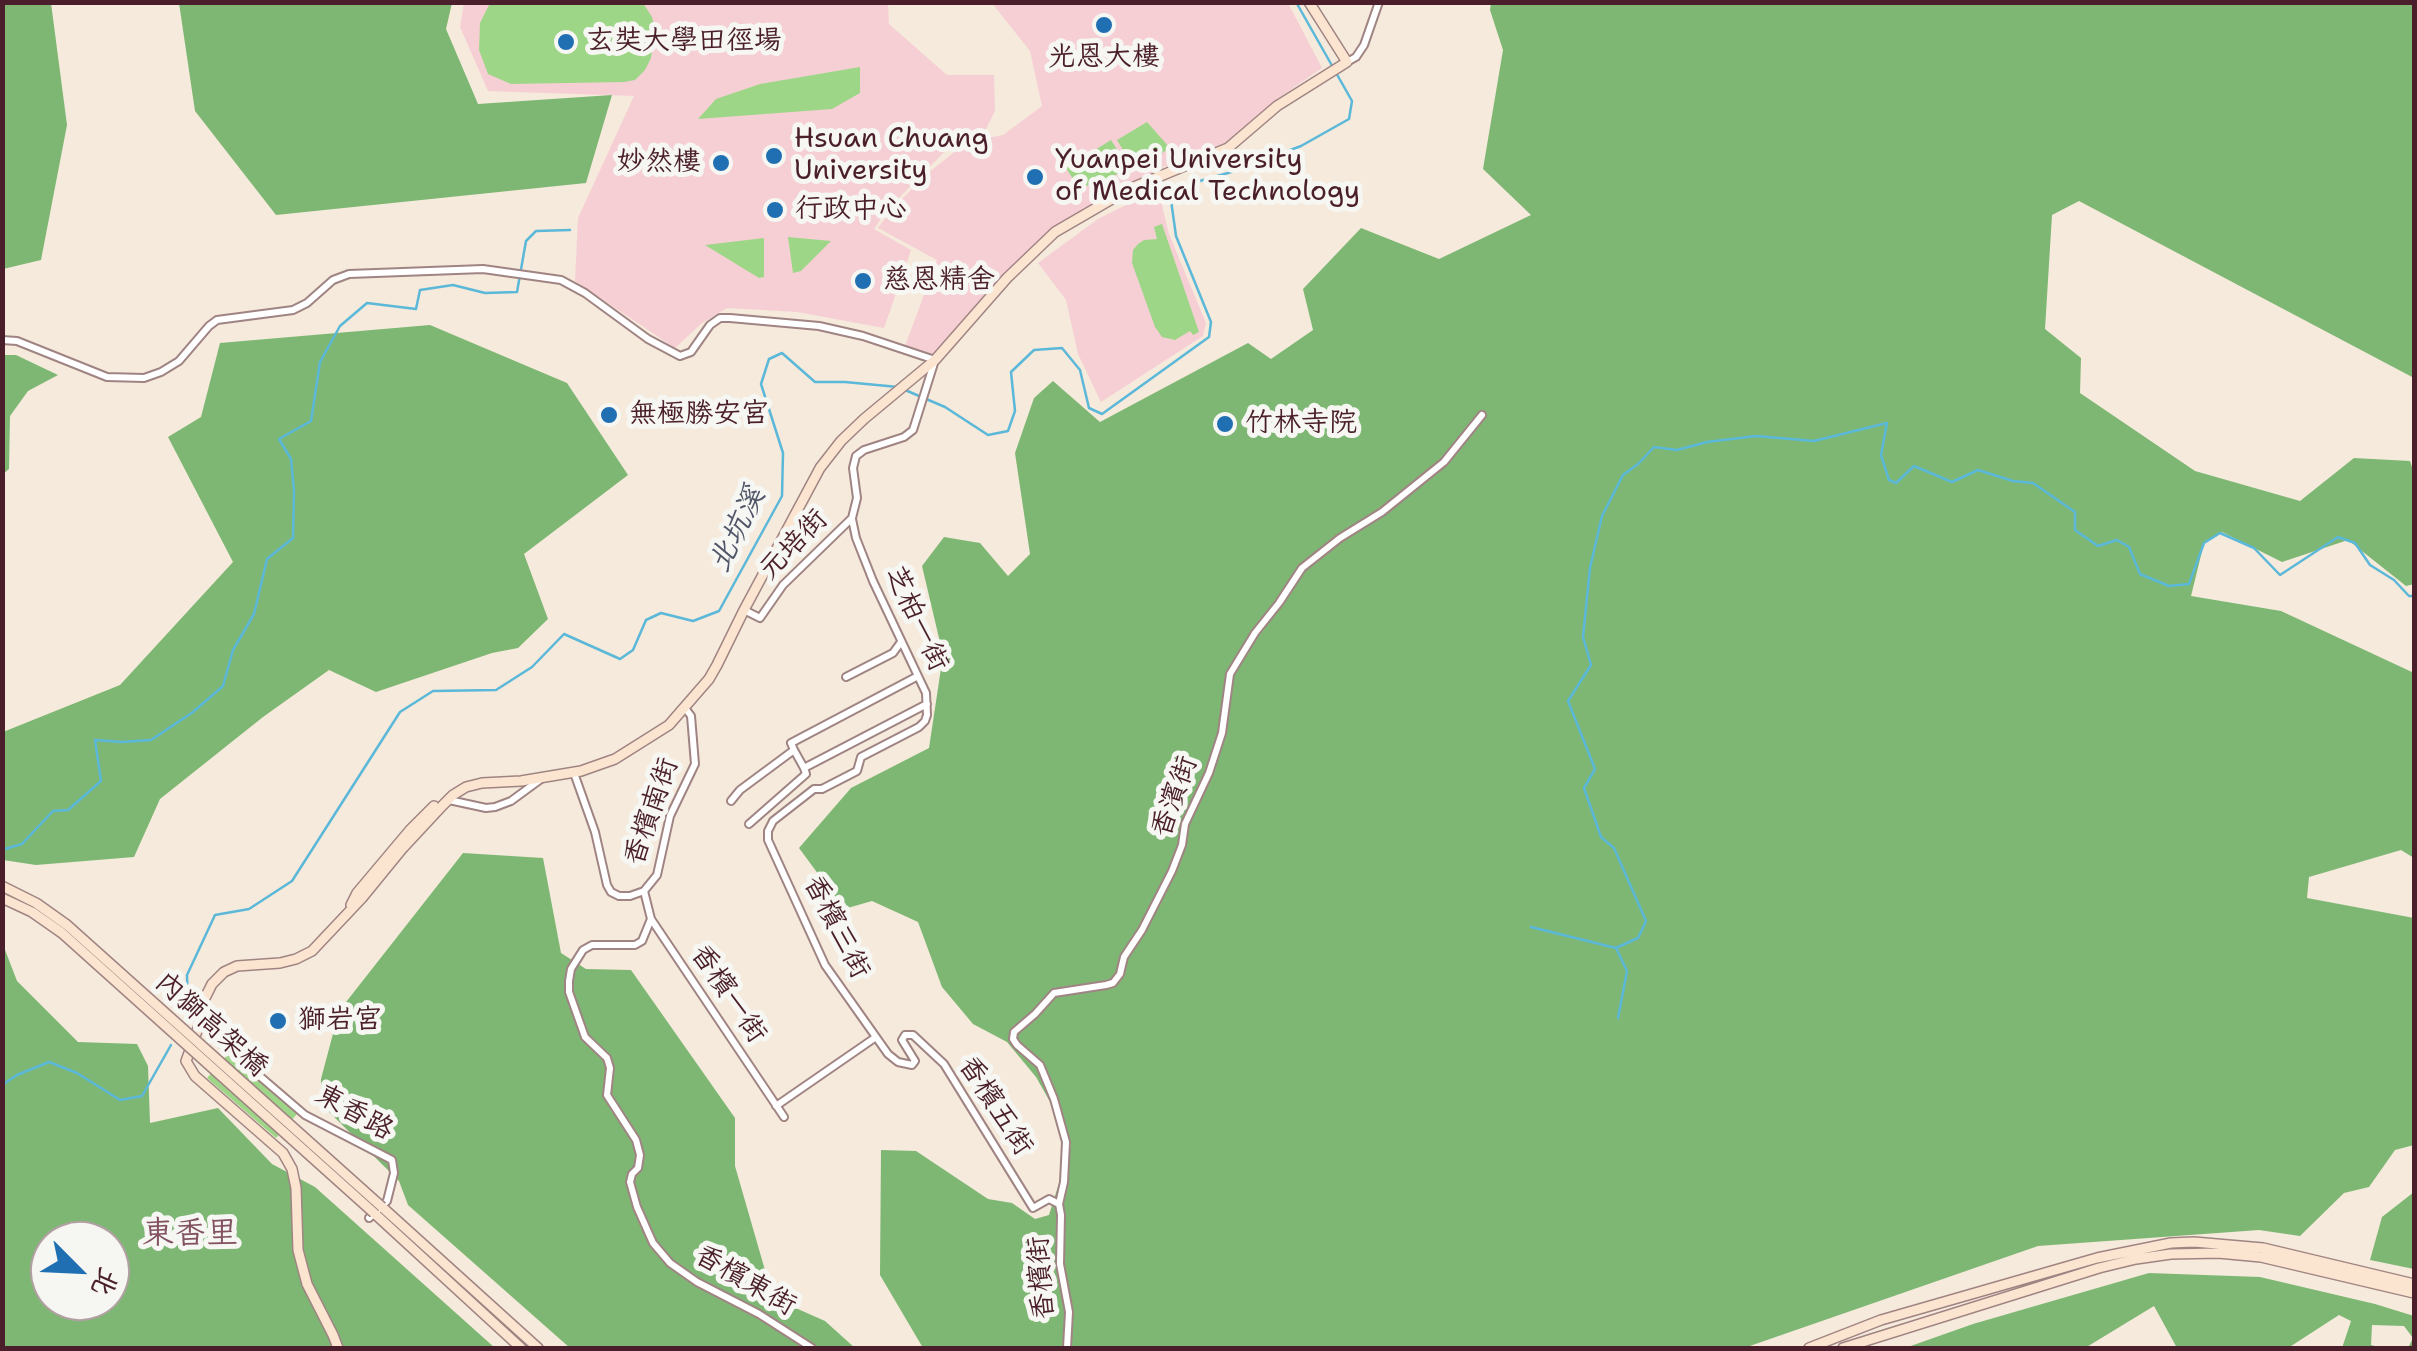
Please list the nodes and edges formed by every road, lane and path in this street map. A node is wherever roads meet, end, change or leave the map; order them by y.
1 (1309, 2) edge
2 (1379, 2) edge
3 (1343, 64) junction
4 (2, 340) edge
5 (935, 360) junction
6 (1482, 415) dead end
7 (852, 518) junction
8 (744, 610) junction
9 (901, 642) junction
10 (918, 676) junction
11 (846, 678) dead end
12 (928, 703) junction
13 (685, 708) junction
14 (794, 750) junction
15 (805, 771) junction
16 (574, 773) junction
17 (540, 778) junction
18 (814, 789) junction
19 (448, 800) junction
20 (731, 802) dead end
21 (749, 824) dead end
22 (768, 831) joint
23 (2, 886) edge
24 (644, 892) junction
25 (2, 898) edge
26 (348, 912) junction
27 (652, 919) junction
28 (201, 1020) junction
29 (876, 1037) junction
30 (191, 1042) junction
31 (221, 1044) junction
32 (776, 1106) junction
33 (784, 1117) dead end
34 (1058, 1204) junction
35 (375, 1213) junction
36 (2262, 1252) junction
37 (2414, 1284) edge
38 (2414, 1293) edge
39 (338, 1348) edge
40 (522, 1348) edge
41 (538, 1348) edge
42 (812, 1348) edge
43 (1067, 1348) edge
44 (1809, 1348) edge
45 (1842, 1348) edge

1 - 3 street
2 - 3 street
3 - 5 street
4 - 5 street
5 - 7 street, 元培街
5 - 8 street
6 - 34 street, 香濱街
7 - 8 street, 元培街
7 - 9 street, 芝柏一街
8 - 13 street
9 - 10 street, 芝柏一街
9 - 11 street
10 - 12 street, 芝柏一街
10 - 14 street
12 - 15 street
12 - 18 street, 芝柏一街
13 - 16 street
13 - 24 street, 香檳南街
14 - 15 street
14 - 20 street
15 - 18 street
15 - 21 street
16 - 17 street
16 - 24 street, 香檳南街
17 - 19 street
17 - 19 street
17 - 26 street
18 - 22 street, 芝柏一街
19 - 26 street
22 - 29 street, 香檳三街
23 - 35 street, 內獅高架橋, bridge
24 - 27 street, 香檳一街
25 - 35 street, 內獅高架橋, bridge
26 - 28 street
27 - 32 street, 香檳一街
27 - 42 street, 香檳東街
28 - 30 street
28 - 31 street, 東香路
29 - 32 street
29 - 34 street, 香檳五街
30 - 31 street
30 - 39 street
31 - 35 street, 東香路
32 - 33 street, 香檳一街
34 - 43 street, 香檳街
35 - 40 street
35 - 41 street
36 - 37 street
36 - 38 street
36 - 44 street
36 - 45 street

